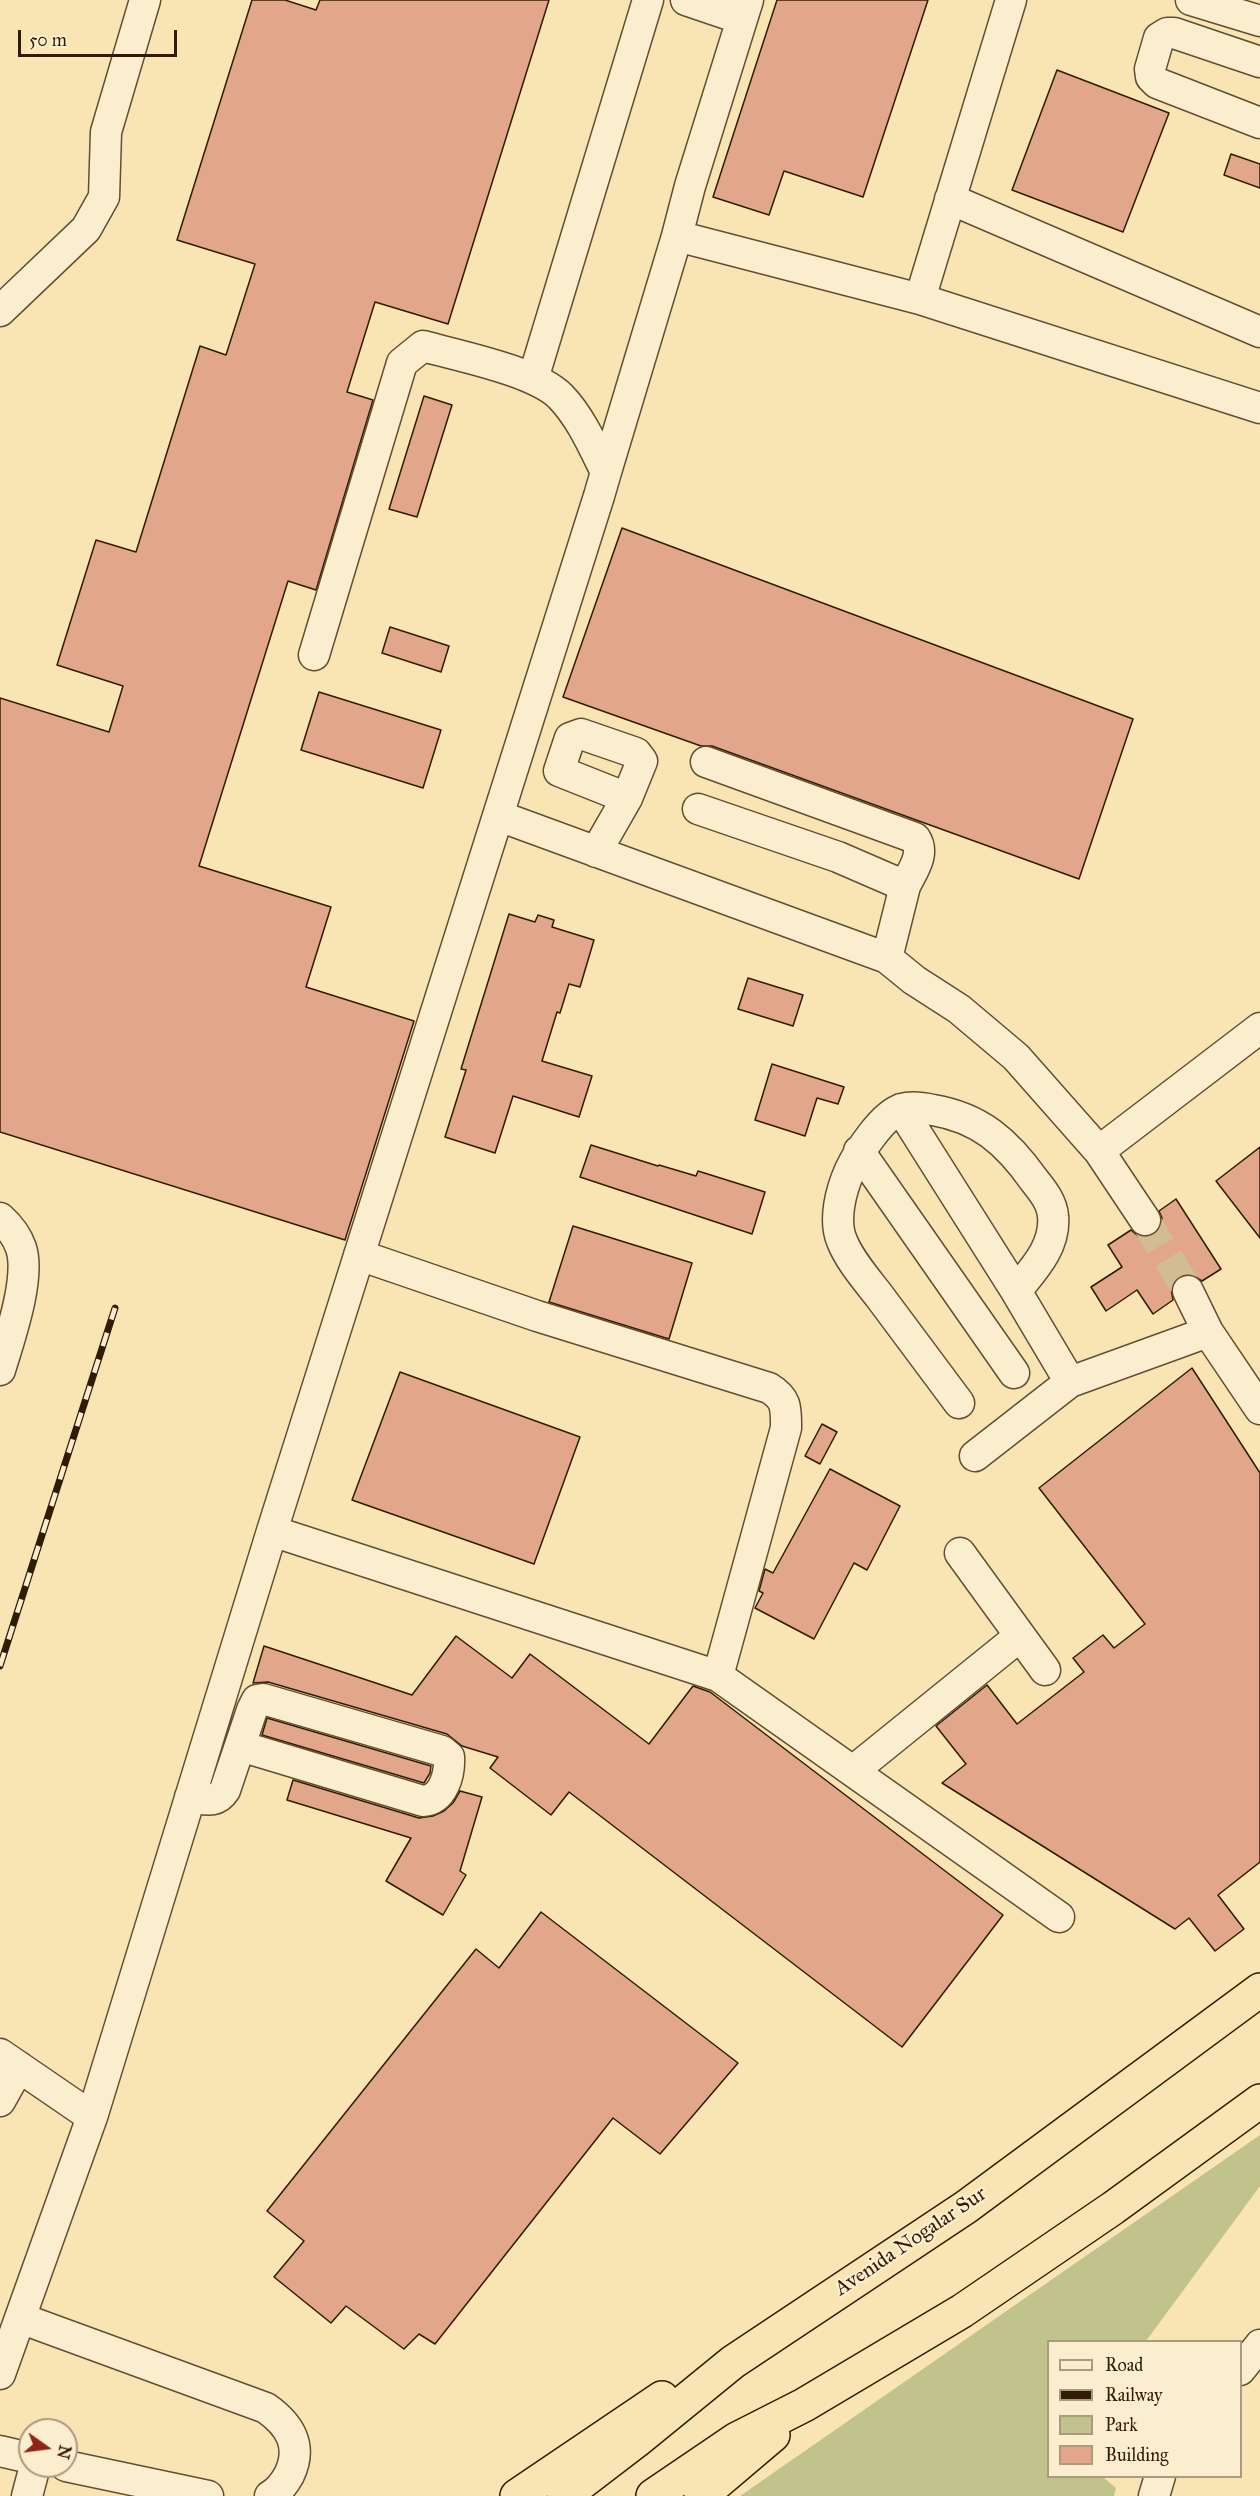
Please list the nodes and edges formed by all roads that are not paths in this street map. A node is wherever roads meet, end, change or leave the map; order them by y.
1 (145, 0) edge
2 (648, 0) edge
3 (686, 0) edge
4 (1011, 0) edge
5 (1191, 0) edge
6 (745, 10) edge
7 (1260, 21) edge
8 (1260, 62) edge
9 (1260, 123) edge
10 (950, 199) junction
11 (677, 236) junction
12 (920, 299) junction
13 (0, 311) edge
14 (1260, 332) edge
15 (533, 379) junction
16 (1260, 408) edge
17 (606, 472) junction
18 (314, 655) dead end
19 (706, 762) dead end
20 (627, 798) dead end
21 (698, 809) dead end
22 (499, 816) junction
23 (596, 852) junction
24 (905, 886) junction
25 (887, 958) junction
26 (1260, 1028) edge
27 (901, 1109) junction
28 (859, 1151) junction
29 (1099, 1151) junction
30 (0, 1218) edge
31 (1145, 1220) tunnel mouth
32 (359, 1255) junction
33 (1016, 1291) junction
34 (1188, 1291) tunnel mouth
35 (1208, 1332) junction
36 (0, 1370) edge
37 (1014, 1373) dead end
38 (1070, 1382) junction
39 (959, 1403) dead end
40 (1260, 1409) edge
41 (975, 1456) dead end
42 (272, 1531) junction
43 (960, 1553) dead end
44 (1020, 1636) junction
45 (1045, 1670) dead end
46 (718, 1676) junction
47 (240, 1746) junction
48 (852, 1771) junction
49 (190, 1797) junction
50 (1059, 1917) dead end
51 (1260, 1990) edge
52 (10, 2060) edge
53 (0, 2101) edge
54 (1260, 2101) edge
55 (92, 2117) junction
56 (20, 2318) junction
57 (1260, 2345) edge
58 (733, 2362) junction
59 (1242, 2368) edge
60 (0, 2374) edge
61 (804, 2405) junction
62 (0, 2451) edge
63 (18, 2455) edge
64 (78, 2469) edge
65 (32, 2478) edge
66 (1159, 2478) edge
67 (27, 2496) edge
68 (208, 2496) edge
69 (270, 2496) edge
70 (517, 2496) edge
71 (564, 2496) edge
72 (653, 2496) edge
73 (702, 2496) edge
74 (1154, 2496) edge

1 - 13 street
2 - 15 street
3 - 6 street
4 - 10 street
5 - 7 street
6 - 11 street
8 - 9 street
10 - 12 street
10 - 14 street
11 - 12 street
11 - 17 street
12 - 16 street
15 - 17 street
15 - 18 street
17 - 22 street
19 - 24 street
20 - 23 street
21 - 24 street
22 - 23 street
22 - 32 street
23 - 25 street
24 - 25 street
25 - 29 street
26 - 29 street
27 - 28 street
27 - 33 street
27 - 33 street
28 - 37 street
28 - 39 street
29 - 31 street
30 - 36 street
32 - 42 street
32 - 46 street
33 - 38 street
34 - 35 street
35 - 38 street
35 - 40 street
38 - 41 street
42 - 46 street
42 - 49 street
43 - 44 street
44 - 45 street
44 - 48 street
46 - 48 street
47 - 47 street
47 - 49 street
48 - 50 street
49 - 55 street
51 - 58 highway, Avenida Nogalar Sur
52 - 53 street
52 - 55 street
54 - 61 highway
55 - 56 street
56 - 60 street
56 - 69 street
57 - 59 street
58 - 70 highway
58 - 71 highway, Avenida Nogalar Sur
61 - 72 highway
61 - 73 highway
62 - 63 street
64 - 68 street
65 - 67 street
66 - 74 street

